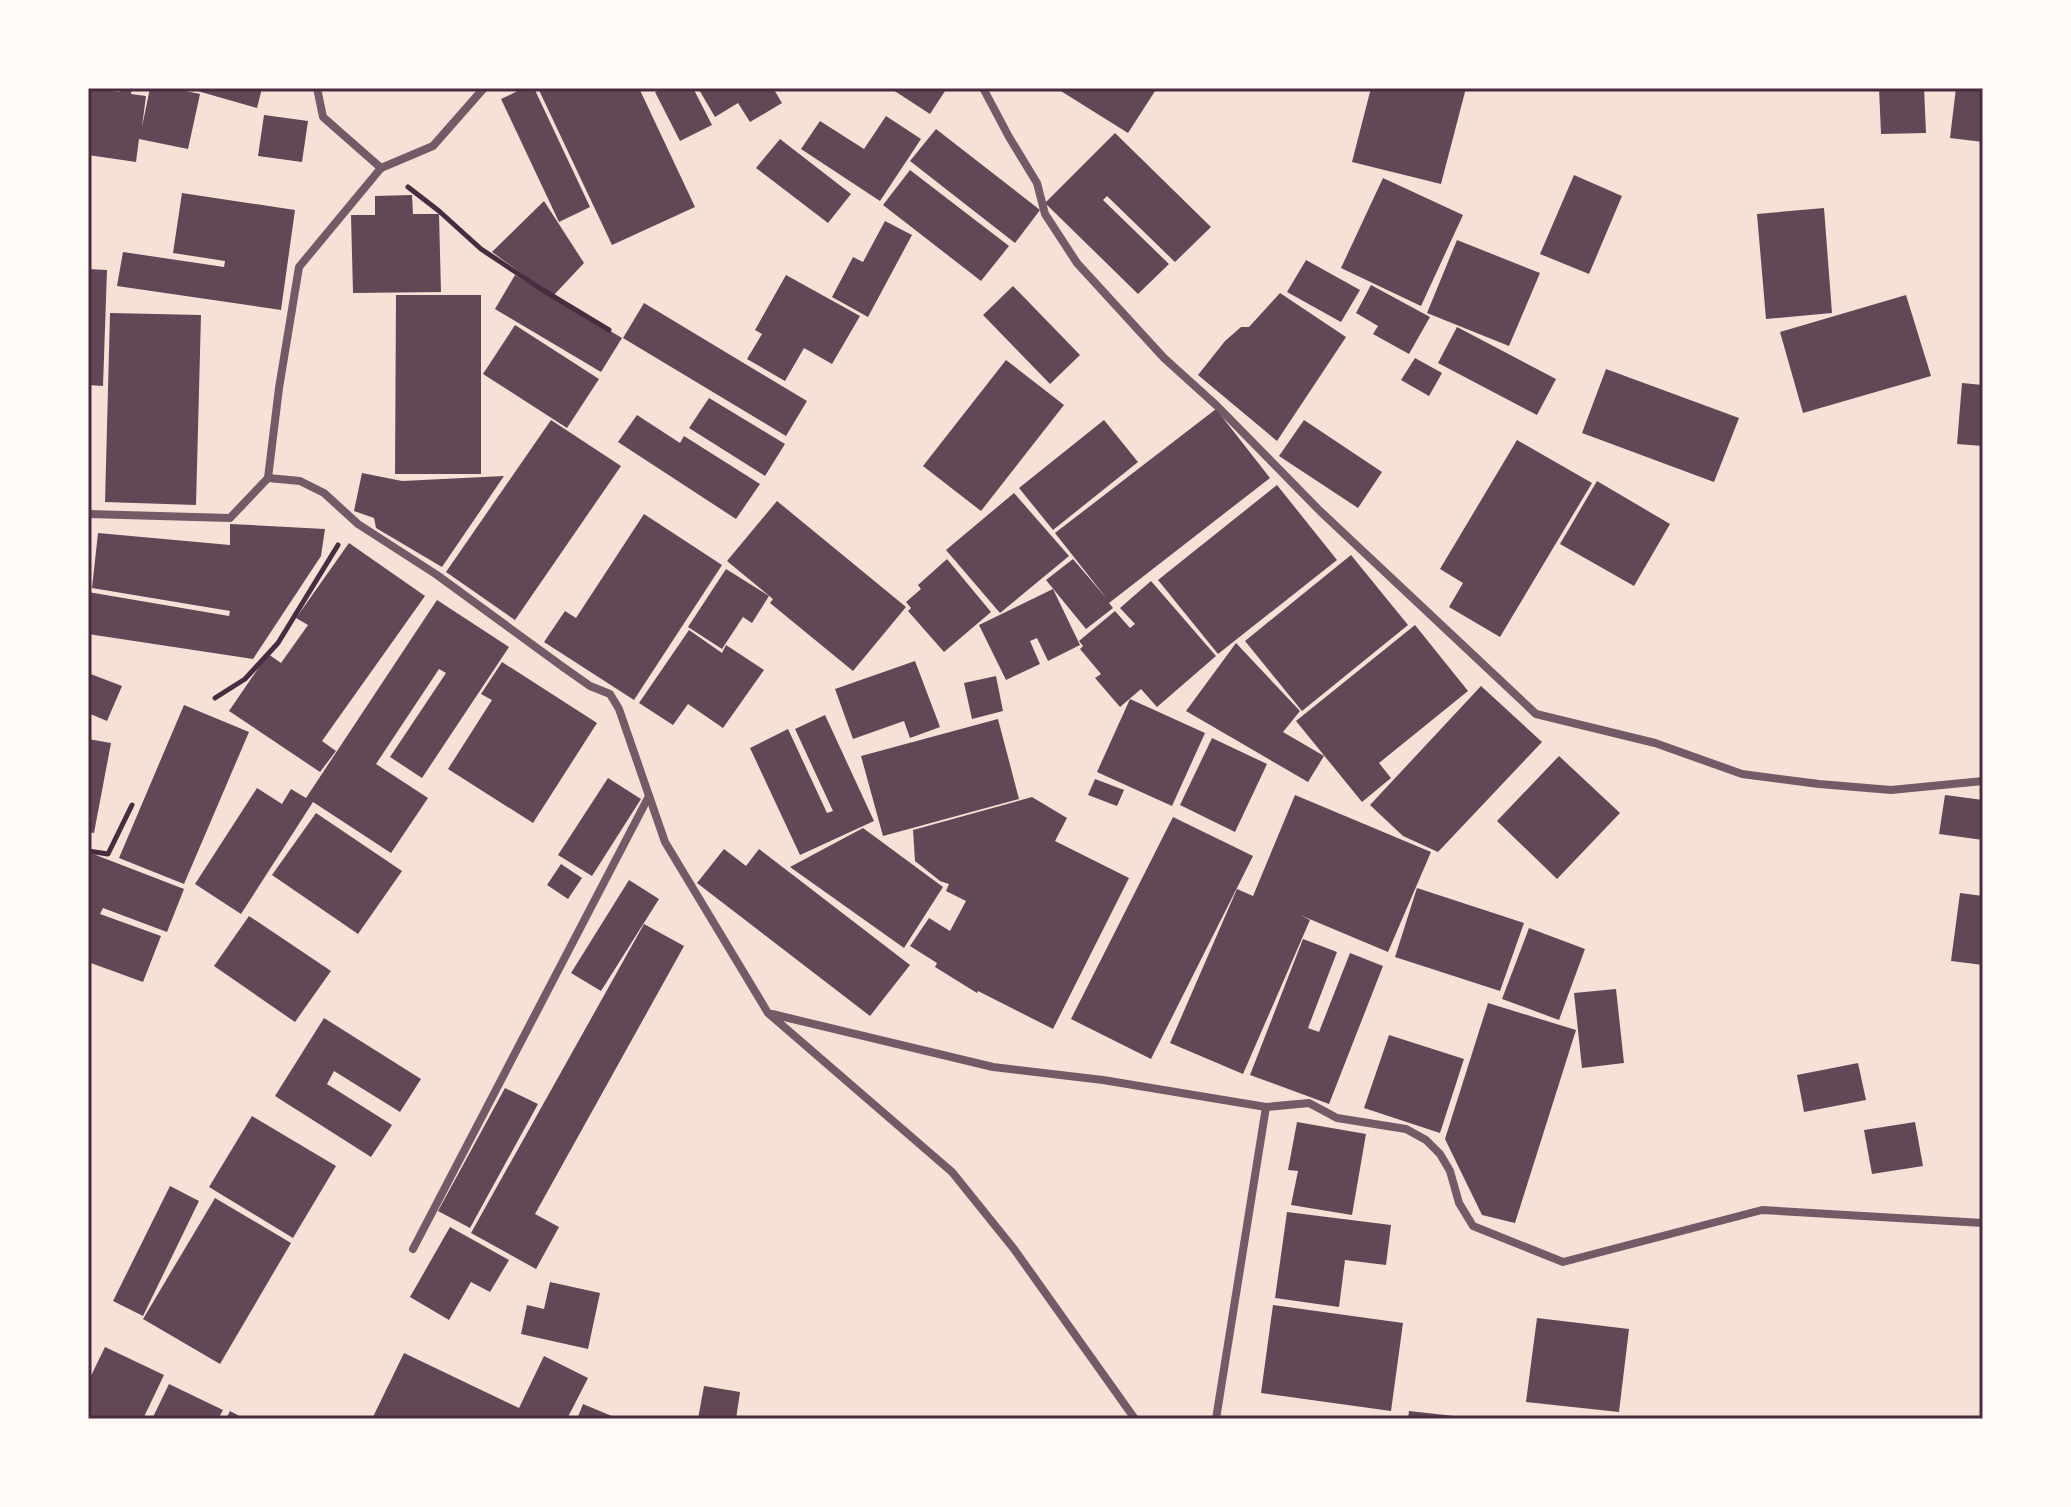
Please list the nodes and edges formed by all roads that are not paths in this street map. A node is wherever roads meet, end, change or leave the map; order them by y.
1 (317, 88) edge
2 (484, 88) edge
3 (983, 88) edge
4 (381, 168) junction
5 (268, 478) junction
6 (88, 514) edge
7 (1983, 781) edge
8 (649, 796) junction
9 (768, 1013) junction
10 (1266, 1107) junction
11 (1983, 1223) edge
12 (413, 1249) dead end
13 (1135, 1419) edge
14 (1216, 1419) edge

1 - 4 street
2 - 4 street
3 - 7 street
4 - 5 street
5 - 6 street
5 - 8 street
8 - 9 street
8 - 12 street
9 - 10 street
9 - 13 street
10 - 11 street
10 - 14 street

